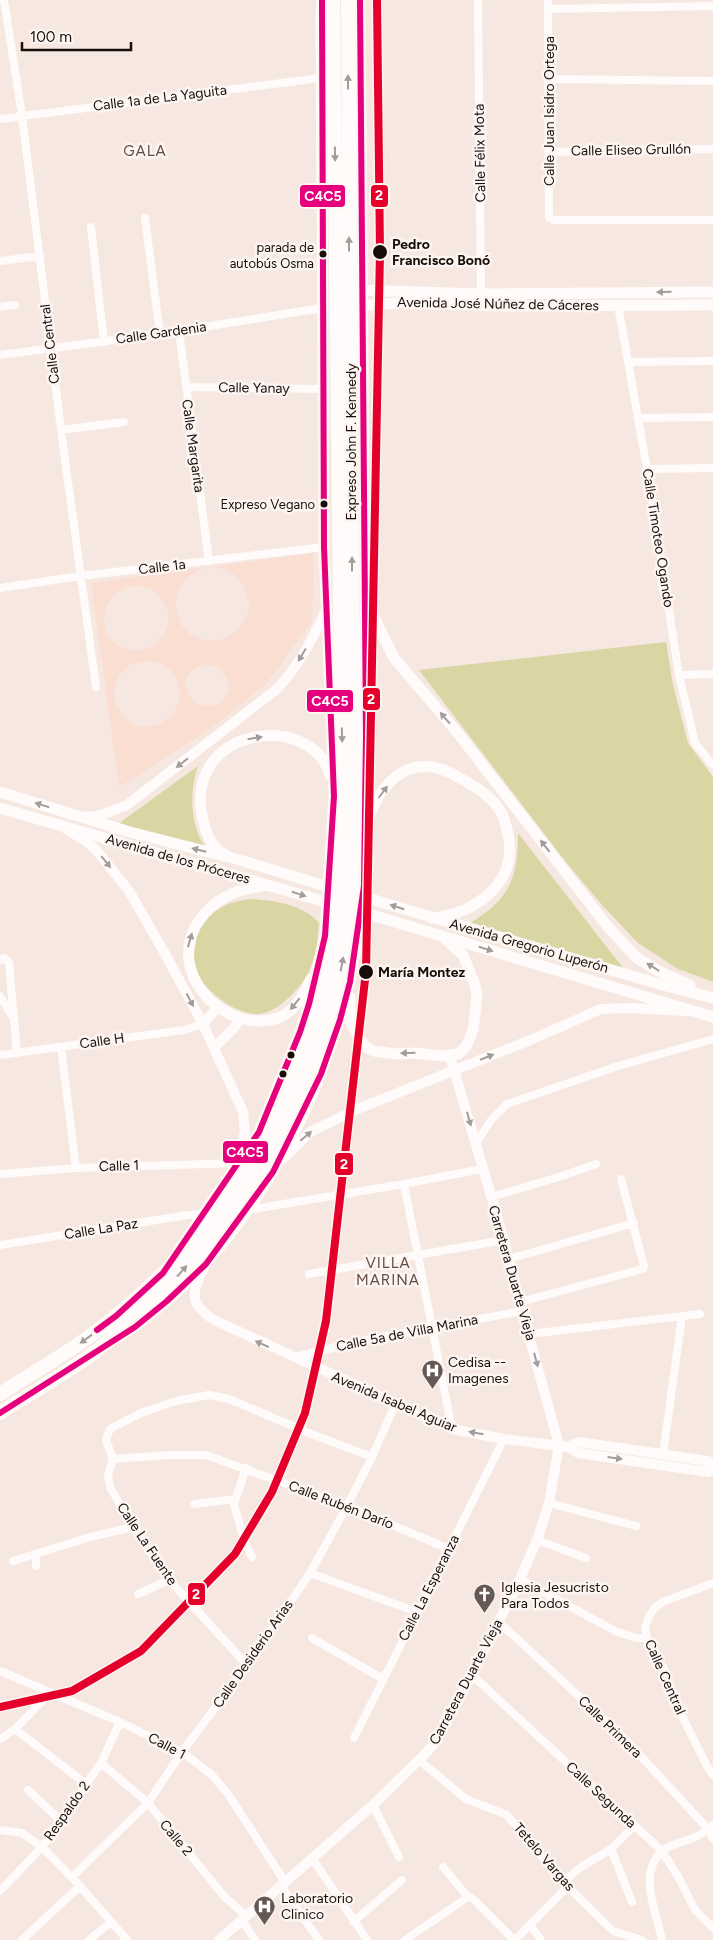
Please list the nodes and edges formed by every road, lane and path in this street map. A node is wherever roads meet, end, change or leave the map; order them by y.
1 (4, 0) edge
2 (322, 0) edge
3 (333, 0) edge
4 (348, 0) edge
5 (360, 0) edge
6 (478, 0) edge
7 (548, 4) edge
8 (713, 6) edge
9 (321, 78) junction
10 (549, 80) junction
11 (713, 81) edge
12 (22, 116) junction
13 (0, 119) edge
14 (713, 148) edge
15 (548, 152) junction
16 (146, 218) dead end
17 (713, 220) edge
18 (91, 227) dead end
19 (362, 253) junction
20 (40, 256) junction
21 (322, 256) junction
22 (0, 261) edge
23 (362, 289) junction
24 (713, 292) edge
25 (481, 300) junction
26 (15, 305) dead end
27 (362, 305) junction
28 (618, 305) junction
29 (713, 305) edge
30 (0, 307) edge
31 (322, 308) junction
32 (179, 331) junction
33 (160, 334) junction
34 (104, 342) junction
35 (322, 342) junction
36 (363, 345) junction
37 (51, 349) junction
38 (0, 355) edge
39 (713, 361) edge
40 (628, 362) junction
41 (186, 387) junction
42 (323, 389) junction
43 (638, 418) junction
44 (713, 418) edge
45 (124, 422) dead end
46 (61, 430) junction
47 (713, 468) edge
48 (647, 469) junction
49 (324, 547) junction
50 (209, 561) junction
51 (80, 576) junction
52 (364, 578) junction
53 (0, 588) edge
54 (325, 612) junction
55 (713, 674) edge
56 (679, 675) junction
57 (96, 687) dead end
58 (227, 729) junction
59 (235, 743) junction
60 (713, 765) edge
61 (333, 786) junction
62 (0, 792) edge
63 (0, 808) edge
64 (82, 817) junction
65 (52, 823) junction
66 (364, 836) junction
67 (240, 860) junction
68 (347, 884) junction
69 (268, 885) junction
70 (346, 911) junction
71 (431, 918) junction
72 (439, 935) junction
73 (0, 960) edge
74 (319, 961) junction
75 (350, 982) junction
76 (0, 996) edge
77 (713, 996) edge
78 (309, 1004) junction
79 (218, 1007) junction
80 (697, 1012) junction
81 (14, 1017) junction
82 (713, 1017) edge
83 (241, 1018) junction
84 (203, 1024) junction
85 (713, 1039) edge
86 (61, 1047) junction
87 (214, 1048) junction
88 (17, 1053) junction
89 (0, 1055) edge
90 (450, 1056) junction
91 (308, 1059) junction
92 (455, 1070) junction
93 (476, 1143) junction
94 (239, 1162) junction
95 (596, 1164) dead end
96 (76, 1168) junction
97 (482, 1169) junction
98 (273, 1172) junction
99 (0, 1174) edge
100 (621, 1179) dead end
101 (404, 1184) junction
102 (491, 1197) junction
103 (247, 1210) junction
104 (202, 1214) junction
105 (634, 1224) junction
106 (504, 1240) junction
107 (0, 1246) edge
108 (419, 1255) junction
109 (509, 1259) junction
110 (206, 1264) junction
111 (163, 1273) junction
112 (309, 1274) dead end
113 (521, 1307) junction
114 (700, 1314) dead end
115 (682, 1316) junction
116 (432, 1328) junction
117 (529, 1334) junction
118 (95, 1352) junction
119 (293, 1358) junction
120 (0, 1394) edge
121 (395, 1404) junction
122 (0, 1413) edge
123 (452, 1429) junction
124 (504, 1438) junction
125 (564, 1446) junction
126 (372, 1457) junction
127 (113, 1459) junction
128 (662, 1459) junction
129 (713, 1465) edge
130 (246, 1468) junction
131 (713, 1469) edge
132 (235, 1499) junction
133 (549, 1503) junction
134 (194, 1504) dead end
135 (347, 1506) junction
136 (636, 1526) dead end
137 (133, 1527) junction
138 (537, 1540) junction
139 (449, 1549) junction
140 (36, 1555) junction
141 (252, 1556) dead end
142 (586, 1558) dead end
143 (13, 1562) dead end
144 (36, 1566) dead end
145 (310, 1573) junction
146 (520, 1578) junction
147 (169, 1580) junction
148 (713, 1583) edge
149 (138, 1594) dead end
150 (417, 1612) junction
151 (499, 1622) junction
152 (312, 1638) dead end
153 (647, 1638) junction
154 (247, 1665) junction
155 (0, 1671) edge
156 (472, 1675) junction
157 (383, 1679) junction
158 (50, 1693) junction
159 (120, 1722) junction
160 (15, 1729) junction
161 (354, 1738) dead end
162 (0, 1739) edge
163 (182, 1752) junction
164 (420, 1760) junction
165 (101, 1763) junction
166 (710, 1764) edge
167 (713, 1775) edge
168 (86, 1784) junction
169 (28, 1790) dead end
170 (148, 1803) junction
171 (373, 1805) junction
172 (60, 1820) junction
173 (634, 1826) junction
174 (710, 1827) edge
175 (0, 1830) edge
176 (713, 1839) edge
177 (42, 1847) junction
178 (612, 1849) junction
179 (662, 1851) junction
180 (399, 1857) dead end
181 (312, 1858) junction
182 (443, 1867) dead end
183 (72, 1877) junction
184 (402, 1880) dead end
185 (283, 1884) junction
186 (566, 1884) junction
187 (80, 1886) junction
188 (0, 1891) edge
189 (468, 1897) junction
190 (632, 1902) dead end
191 (244, 1918) junction
192 (110, 1922) junction
193 (353, 1922) junction
194 (530, 1925) junction
195 (713, 1928) edge
196 (22, 1940) edge
197 (89, 1940) edge
198 (127, 1940) edge
199 (220, 1940) edge
200 (256, 1940) edge
201 (319, 1940) edge
202 (367, 1940) edge
203 (405, 1940) edge
204 (515, 1940) edge
205 (541, 1940) edge
206 (642, 1940) edge
207 (662, 1940) edge

1 - 12 street, Calle Central
2 - 9 main road
3 -> 68 highway, Expreso John F. Kennedy
68 -> 4 highway, Expreso John F. Kennedy
5 - 19 main road
6 - 25 street, Calle Félix Mota
7 - 8 street
7 - 10 street, Calle Juan Isidro Ortega
9 - 12 street, Calle 1a de La Yaguita
9 - 21 main road
10 - 11 street
10 - 15 street, Calle Juan Isidro Ortega
12 - 13 street, Calle 1a de La Yaguita
12 - 20 street, Calle Central
14 - 15 street, Calle Eliseo Grullón
15 - 17 street, Calle Juan Isidro Ortega
16 - 33 street
18 - 34 street
19 - 21 main road
19 - 23 main road
20 - 22 street
20 - 37 street, Calle Central
21 - 31 main road
23 - 25 main road, Avenida José Núñez de Cáceres
23 - 27 main road
23 - 31 main road, Avenida José Núñez de Cáceres
24 -> 25 main road, Avenida José Núñez de Cáceres
25 - 27 main road, Avenida José Núñez de Cáceres
25 - 28 main road, Avenida José Núñez de Cáceres
26 - 30 street
27 - 31 main road, Avenida José Núñez de Cáceres
27 - 36 main road
28 - 29 main road, Avenida José Núñez de Cáceres
28 - 40 street, Calle Timoteo Ogando
31 - 32 street, Calle Gardenia
31 - 35 main road
32 - 33 street, Calle Gardenia
32 - 41 street, Calle Margarita
33 - 34 street, Calle Gardenia
34 - 37 street, Calle Gardenia
35 - 36 main road
35 - 42 main road
36 - 52 main road
37 - 38 street, Calle Gardenia
37 - 46 street, Calle Central
39 - 40 street
40 - 43 street, Calle Timoteo Ogando
41 - 42 street, Calle Yanay
41 - 50 street, Calle Margarita
42 - 49 main road
43 - 44 street
43 - 48 street, Calle Timoteo Ogando
45 - 46 street
46 - 51 street, Calle Central
47 - 48 street
48 - 56 street, Calle Timoteo Ogando
49 - 50 street, Calle 1a
49 - 54 main road
50 - 51 street, Calle 1a
51 - 53 street, Calle 1a
51 - 57 street, Calle Central
52 - 66 main road
77 -> 52 main road
54 -> 58 main road
54 - 61 main road
55 - 56 street
56 - 60 street, Calle Timoteo Ogando
58 - 59 main road
58 -> 64 main road
59 -> 61 main road
59 - 67 main road
61 - 68 main road
64 -> 62 main road, Avenida de los Próceres
63 - 65 main road, Avenida de los Próceres
67 -> 64 main road, Avenida de los Próceres
65 - 69 main road, Avenida de los Próceres
65 -> 84 main road
66 - 68 main road
66 -> 71 main road
67 - 68 main road, Avenida de los Próceres
68 - 70 highway
68 - 70 main road
71 -> 68 main road, Avenida Gregorio Luperón
69 -> 70 main road, Avenida de los Próceres
79 -> 69 main road
70 - 72 main road, Avenida Gregorio Luperón
70 - 74 main road
75 -> 70 main road
70 - 91 highway
71 - 77 main road, Avenida Gregorio Luperón
72 -> 80 main road, Avenida Gregorio Luperón
72 - 90 main road
73 - 81 street
74 - 78 main road
74 -> 83 main road
90 -> 75 main road
75 - 98 main road
76 - 81 street
78 - 91 highway
78 - 94 main road
79 - 83 main road
79 - 84 main road
80 - 82 main road, Avenida Gregorio Luperón
92 -> 80 main road
81 - 88 street
83 - 87 main road
84 - 86 street, Calle H
84 - 87 main road
85 - 93 street
86 - 88 street, Calle H
86 - 96 street
87 - 94 main road
88 - 89 street, Calle H
90 - 92 main road, Carretera Duarte Vieja
91 - 111 highway
118 -> 91 highway
92 -> 93 main road, Carretera Duarte Vieja
98 -> 92 main road
93 - 97 main road, Carretera Duarte Vieja
94 - 96 street, Calle 1
94 - 104 main road
95 - 102 street
96 - 99 street, Calle 1
97 - 101 street
97 - 102 main road, Carretera Duarte Vieja
98 - 103 main road
100 - 105 street
101 - 103 street
101 - 108 street
102 - 106 main road, Carretera Duarte Vieja
103 - 110 main road
104 - 107 street, Calle La Paz
104 - 111 main road
105 - 109 street
105 - 113 street, Calle 5a de Villa Marina
106 - 108 street
106 - 109 main road, Carretera Duarte Vieja
108 - 112 street
108 - 116 street
109 - 113 main road, Carretera Duarte Vieja
110 - 118 main road
119 -> 110 main road, Avenida Isabel Aguiar
111 -> 120 highway
113 - 116 street, Calle 5a de Villa Marina
113 - 117 main road, Carretera Duarte Vieja
114 - 115 street
115 - 117 street
115 - 128 street
116 - 119 street, Calle 5a de Villa Marina
116 - 123 street
117 -> 125 main road, Carretera Duarte Vieja
118 - 122 highway
119 - 121 main road, Avenida Isabel Aguiar
121 - 123 main road, Avenida Isabel Aguiar
121 - 126 street, Calle Desiderio Arias
124 -> 123 main road, Avenida Isabel Aguiar
124 - 125 main road, Avenida Isabel Aguiar
124 - 139 street, Calle La Esperanza
125 - 128 main road, Avenida Isabel Aguiar
125 - 133 main road, Carretera Duarte Vieja
126 - 127 street
126 - 135 street, Calle Desiderio Arias
127 - 130 street, Calle Rubén Darío
127 - 137 street, Calle La Fuente
128 - 129 main road, Avenida Isabel Aguiar
128 - 131 main road, Avenida Isabel Aguiar
130 - 132 street
130 - 135 street, Calle Rubén Darío
132 - 134 street
132 - 141 street
133 - 136 street
133 - 138 main road, Carretera Duarte Vieja
135 - 139 street, Calle Rubén Darío
135 - 145 street, Calle Desiderio Arias
137 - 140 street
137 - 147 street, Calle La Fuente
138 - 142 street
138 - 146 main road, Carretera Duarte Vieja
139 - 150 street, Calle La Esperanza
140 - 143 street
140 - 144 street
145 - 150 street
145 - 154 street, Calle Desiderio Arias
146 - 151 main road, Carretera Duarte Vieja
146 - 153 street
147 - 149 street
147 - 154 street, Calle La Fuente
148 - 153 street, Calle Central
150 - 157 street, Calle La Esperanza
151 - 156 main road, Carretera Duarte Vieja
151 - 174 street, Calle Primera
152 - 157 street
153 - 166 street, Calle Central
154 - 163 street, Calle Desiderio Arias
155 - 158 street, Calle 1
156 - 164 main road, Carretera Duarte Vieja
156 - 173 street, Calle Segunda
157 - 161 street, Calle La Esperanza
158 - 159 street, Calle 1
158 - 160 street
159 - 163 street, Calle 1
159 - 165 street, Respaldo 2
160 - 162 street
160 - 168 street
163 - 170 street, Calle Desiderio Arias
163 - 185 street, Calle 1
164 - 171 main road, Carretera Duarte Vieja
164 - 186 street, Tetelo Vargas
165 - 168 street, Respaldo 2
165 - 170 street, Calle 2
166 - 167 street, Calle Central
168 - 172 street, Respaldo 2
169 - 172 street
170 - 183 street, Calle Desiderio Arias
170 - 191 street, Calle 2
171 - 180 street
171 - 181 main road, Carretera Duarte Vieja
172 - 177 street, Respaldo 2
173 - 178 street
173 - 179 street, Calle Segunda
174 - 176 street, Calle Primera
174 - 179 street
175 - 177 street
177 - 183 street
177 - 188 street, Respaldo 2
178 - 186 street
178 - 190 street
179 - 195 street, Calle Segunda
179 - 207 street
181 - 185 main road, Carretera Duarte Vieja
181 - 193 street
182 - 189 street
183 - 187 street
184 - 193 street
185 - 191 main road, Carretera Duarte Vieja
185 - 201 street, Calle 1
186 - 194 street
186 - 206 street, Tetelo Vargas
187 - 192 street
187 - 196 street
189 - 203 street
189 - 204 street
191 - 199 main road, Carretera Duarte Vieja
191 - 200 street, Calle 2
192 - 197 street
192 - 198 street
193 - 202 street
194 - 204 street
194 - 205 street

